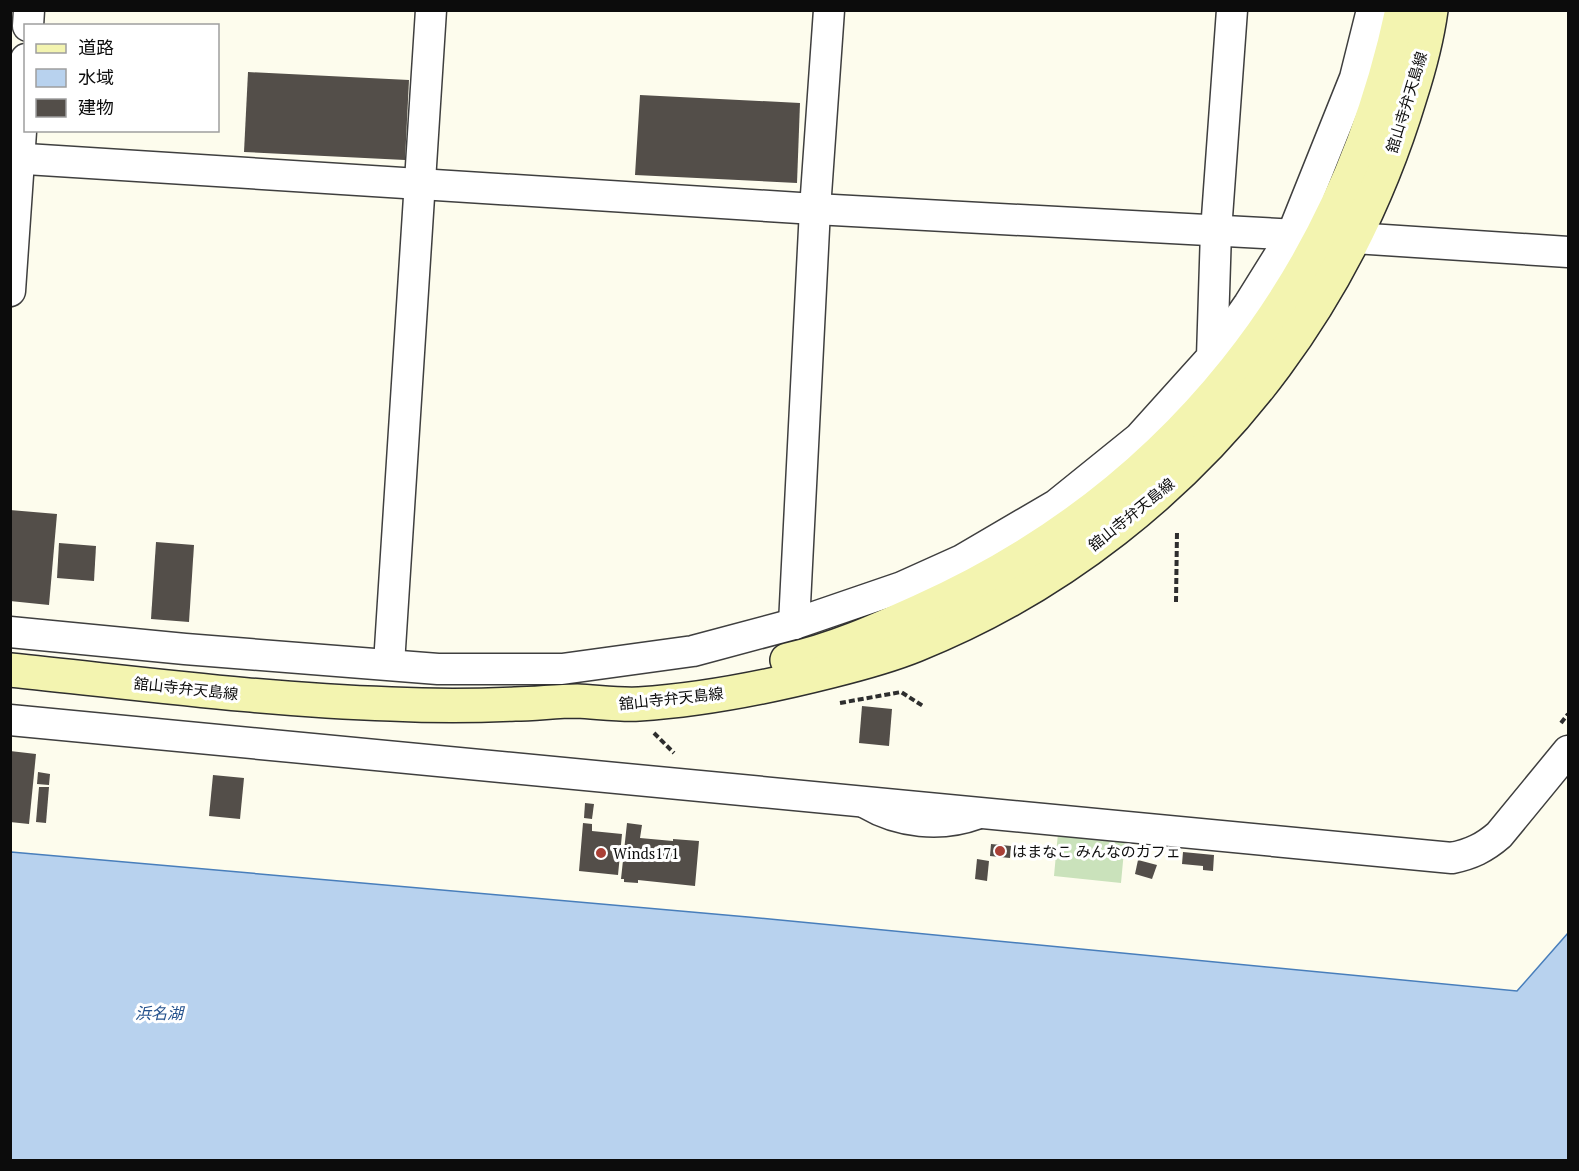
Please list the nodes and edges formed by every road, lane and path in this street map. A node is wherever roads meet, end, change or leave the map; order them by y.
1 (431, 10) edge
2 (829, 10) edge
3 (1232, 10) edge
4 (1372, 10) edge
5 (1402, 10) edge
6 (1431, 10) edge
7 (24, 77) edge
8 (15, 158) edge
9 (420, 185) junction
10 (815, 209) junction
11 (1216, 231) junction
12 (1307, 236) junction
13 (1354, 238) junction
14 (1569, 252) edge
15 (10, 291) edge
16 (1212, 357) junction
17 (1177, 532) dead end
18 (1176, 602) dead end
19 (794, 624) junction
20 (10, 632) edge
21 (389, 664) junction
22 (10, 670) edge
23 (577, 701) junction
24 (1569, 714) edge
25 (10, 720) edge
26 (649, 727) dead end
27 (1562, 741) edge
28 (677, 757) dead end

1 - 9 street
2 - 10 street
3 - 11 street
4 - 12 street
5 - 12 main road, 舘山寺弁天島線
6 - 13 main road, 舘山寺弁天島線
7 - 8 street
8 - 9 street
8 - 15 street
9 - 10 street
9 - 21 street
10 - 11 street
10 - 19 street
11 - 12 street
11 - 16 street
12 - 13 street
12 - 16 street
12 - 23 main road, 舘山寺弁天島線
13 - 14 street
13 - 23 main road, 舘山寺弁天島線
16 - 19 street
17 - 18 path
19 - 21 street
20 - 21 street
22 - 23 main road, 舘山寺弁天島線
24 - 27 path
25 - 27 street
26 - 28 path

